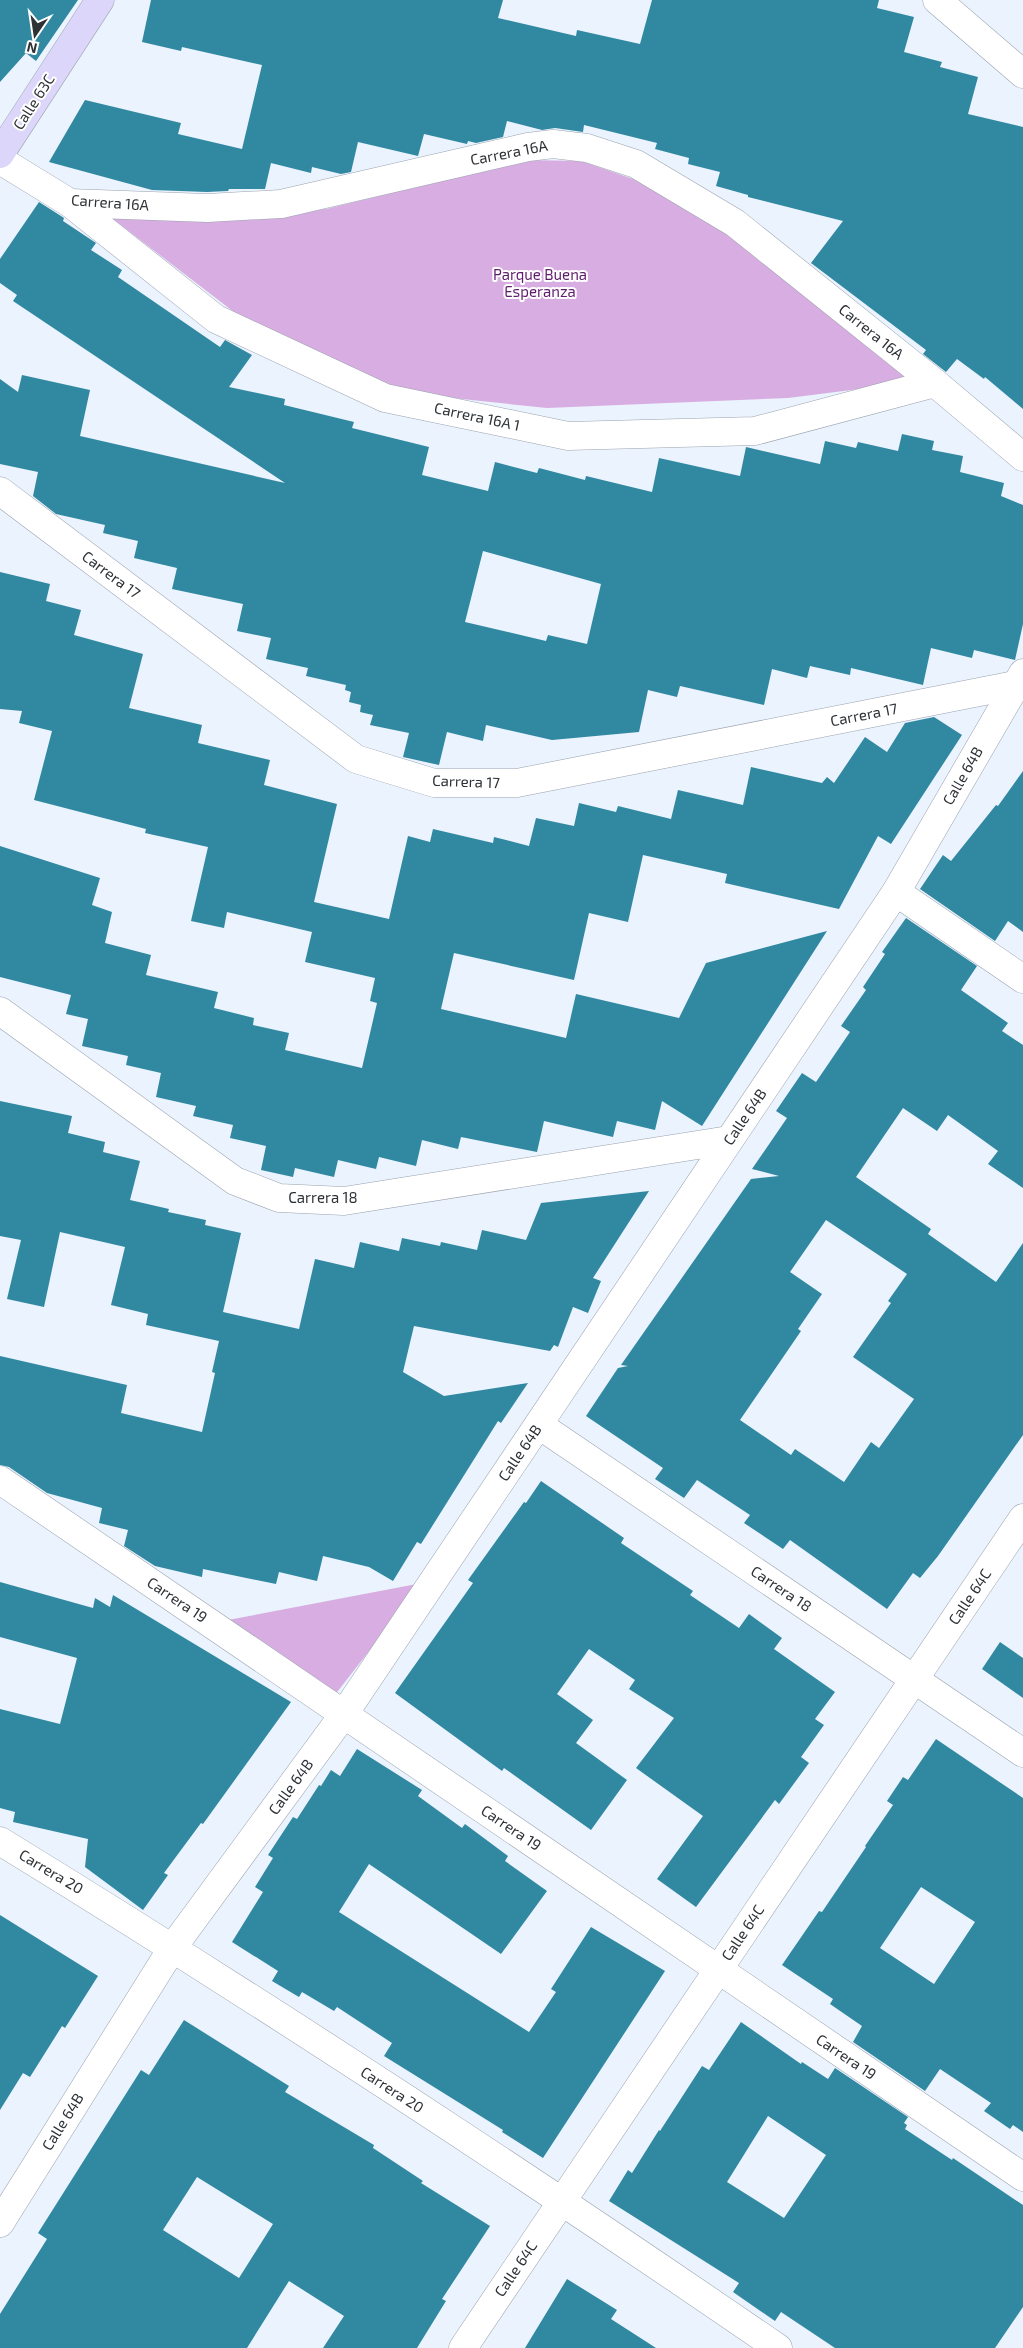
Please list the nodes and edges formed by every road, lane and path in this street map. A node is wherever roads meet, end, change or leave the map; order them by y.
1 (100, 0) edge
2 (937, 0) edge
3 (1023, 74) edge
4 (0, 154) edge
5 (0, 160) edge
6 (70, 204) junction
7 (935, 383) junction
8 (1023, 457) edge
9 (0, 491) edge
10 (1019, 679) edge
11 (896, 892) junction
12 (1023, 979) edge
13 (0, 1011) edge
14 (729, 1140) junction
15 (539, 1425) junction
16 (0, 1480) edge
17 (1023, 1518) edge
18 (914, 1680) junction
19 (344, 1714) junction
20 (1023, 1753) edge
21 (0, 1841) edge
22 (173, 1947) junction
23 (718, 1970) junction
24 (1023, 2177) edge
25 (563, 2200) junction
26 (0, 2223) edge
27 (463, 2348) edge
28 (778, 2348) edge

1 - 4 street, Calle 63C
2 - 3 street
5 - 6 street, Carrera 16A
6 - 7 street, Carrera 16A 1
6 - 7 street, Carrera 16A
7 - 8 street, Carrera 16A
9 - 10 street, Carrera 17
10 - 11 street, Calle 64B
11 - 12 street
11 - 14 street, Calle 64B
13 - 14 street, Carrera 18
14 - 15 street, Calle 64B
15 - 18 street, Carrera 18
15 - 19 street, Calle 64B
16 - 19 street, Carrera 19
17 - 18 street, Calle 64C
18 - 20 street, Carrera 18
18 - 23 street, Calle 64C
19 - 22 street, Calle 64B
19 - 23 street, Carrera 19
21 - 22 street, Carrera 20
22 - 25 street, Carrera 20
22 - 26 street, Calle 64B
23 - 24 street, Carrera 19
23 - 25 street, Calle 64C
25 - 27 street, Calle 64C
25 - 28 street, Carrera 20

